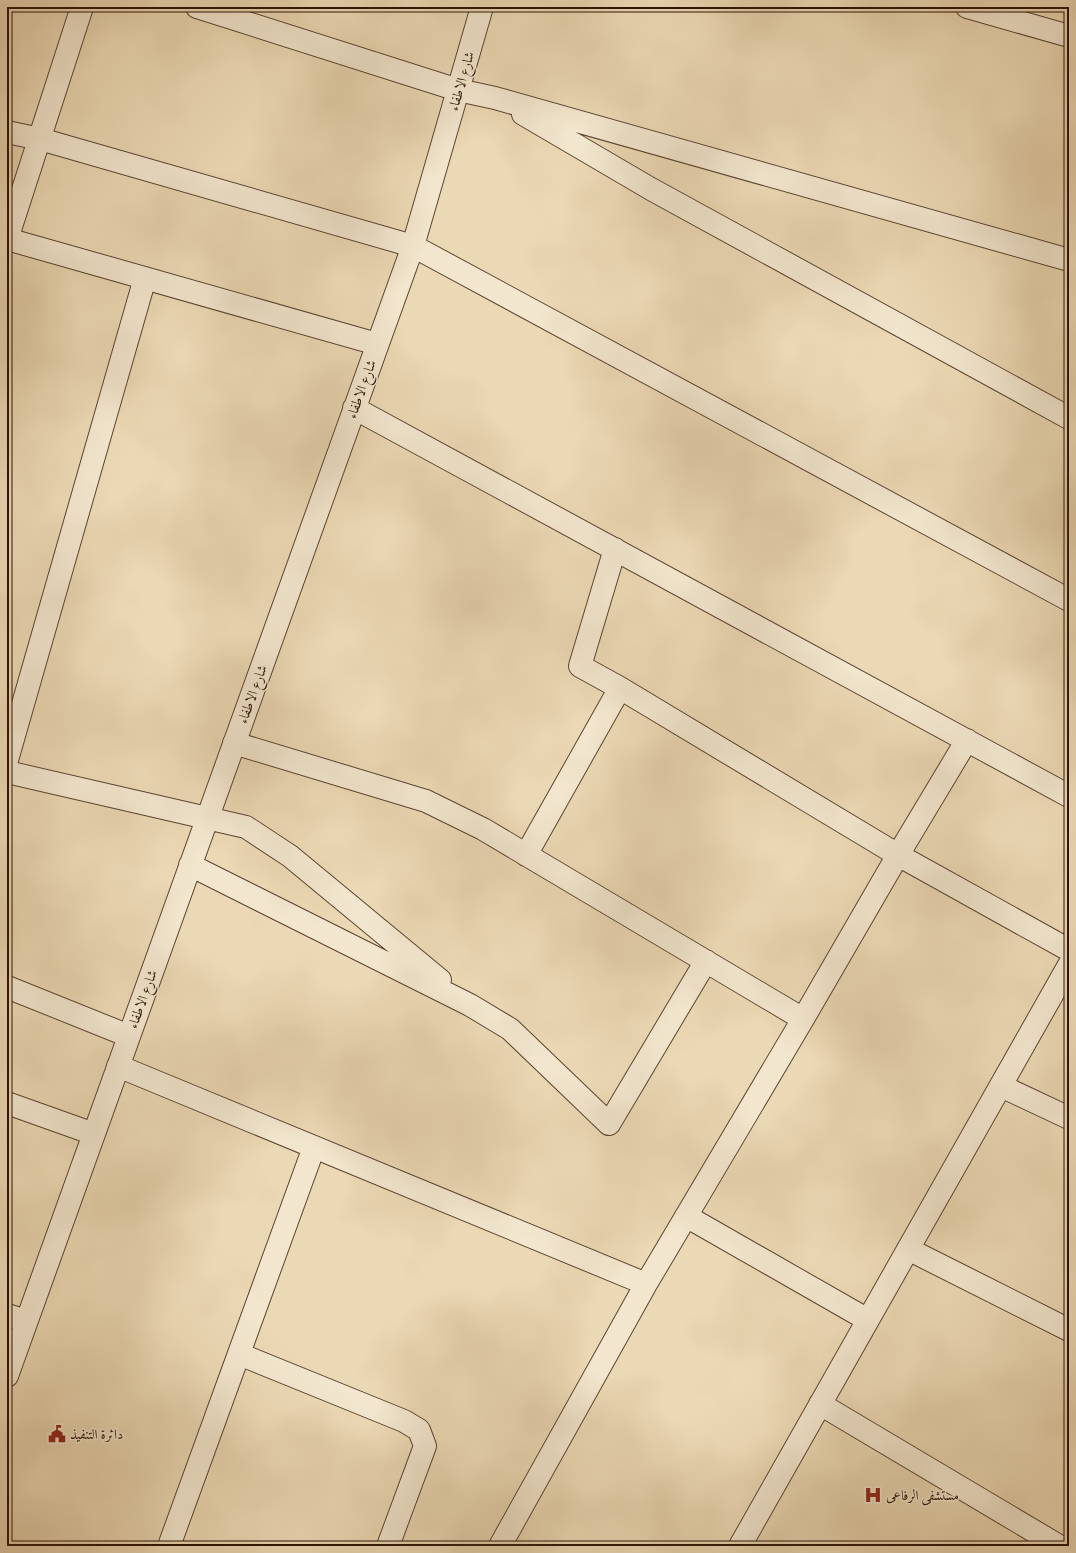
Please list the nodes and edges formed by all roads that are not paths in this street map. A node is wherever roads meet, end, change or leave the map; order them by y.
1 (82, 7) edge
2 (197, 7) edge
3 (482, 7) edge
4 (967, 7) edge
5 (1069, 36) edge
6 (458, 90) junction
7 (495, 98) junction
8 (7, 132) edge
9 (40, 140) junction
10 (413, 246) junction
11 (1069, 260) edge
12 (145, 278) junction
13 (377, 344) junction
14 (354, 408) junction
15 (1069, 418) edge
16 (615, 549) junction
17 (1069, 600) edge
18 (620, 688) junction
19 (967, 740) junction
20 (234, 743) junction
21 (7, 760) edge
22 (7, 772) edge
23 (1069, 796) edge
24 (207, 818) junction
25 (526, 855) junction
26 (898, 855) junction
27 (190, 865) junction
28 (1069, 950) edge
29 (706, 961) junction
30 (1069, 965) edge
31 (7, 987) edge
32 (470, 1005) junction
33 (803, 1019) junction
34 (129, 1036) junction
35 (118, 1066) junction
36 (1000, 1086) junction
37 (7, 1103) edge
38 (1069, 1118) edge
39 (94, 1134) junction
40 (314, 1147) junction
41 (686, 1216) junction
42 (908, 1249) junction
43 (646, 1284) junction
44 (17, 1318) edge
45 (868, 1320) junction
46 (1069, 1330) edge
47 (239, 1354) junction
48 (7, 1376) edge
49 (820, 1404) junction
50 (169, 1546) edge
51 (388, 1546) edge
52 (500, 1546) edge
53 (740, 1546) edge
54 (1059, 1546) edge

1 - 9 street
2 - 6 street
3 - 6 street, شارع الاطفاء
4 - 5 street
6 - 7 street
6 - 10 street, شارع الاطفاء
7 - 11 street
7 - 15 street
8 - 9 street
9 - 10 street
9 - 12 street
10 - 13 street, شارع الاطفاء
10 - 17 street
12 - 13 street
12 - 21 street
13 - 14 street, شارع الاطفاء
14 - 16 street
14 - 20 street, شارع الاطفاء
16 - 18 street
16 - 19 street
18 - 25 street
18 - 26 street
19 - 23 street
19 - 26 street
20 - 24 street, شارع الاطفاء
20 - 25 street
22 - 24 street
24 - 27 street, شارع الاطفاء
24 - 32 street
25 - 29 street
26 - 28 street
26 - 33 street
27 - 32 street
27 - 34 street, شارع الاطفاء
29 - 32 street
29 - 33 street
30 - 36 street
31 - 34 street
33 - 41 street
34 - 35 street, شارع الاطفاء
35 - 39 street, شارع الاطفاء
35 - 40 street
36 - 38 street
36 - 42 street
37 - 39 street
39 - 44 street, شارع الاطفاء
40 - 43 street
40 - 47 street
41 - 43 street
41 - 45 street
42 - 45 street
42 - 46 street
43 - 52 street
44 - 48 street, شارع الاطفاء
45 - 49 street
47 - 50 street
47 - 51 street
49 - 53 street
49 - 54 street

